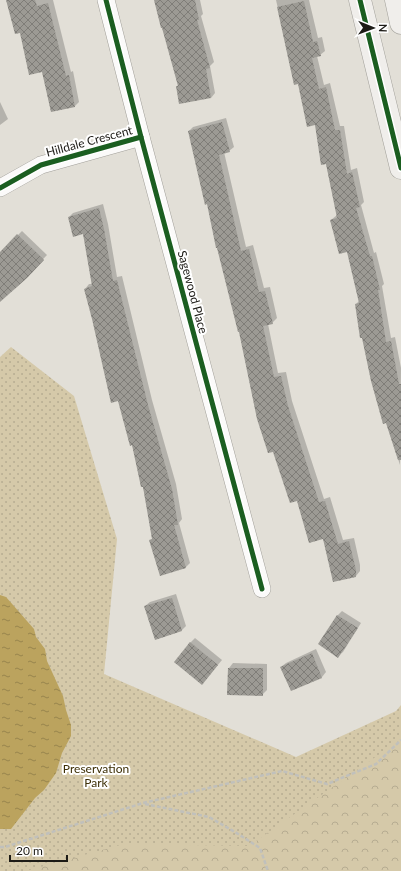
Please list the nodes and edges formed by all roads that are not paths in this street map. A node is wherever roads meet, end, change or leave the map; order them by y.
1 (106, 0) edge
2 (360, 0) edge
3 (396, 0) edge
4 (401, 23) edge
5 (141, 137) junction
6 (401, 168) edge
7 (0, 188) edge
8 (262, 589) dead end

1 - 5 street, Sagewood Place
2 - 6 street
3 - 4 street
5 - 7 street, Hilldale Crescent
5 - 8 street, Sagewood Place

